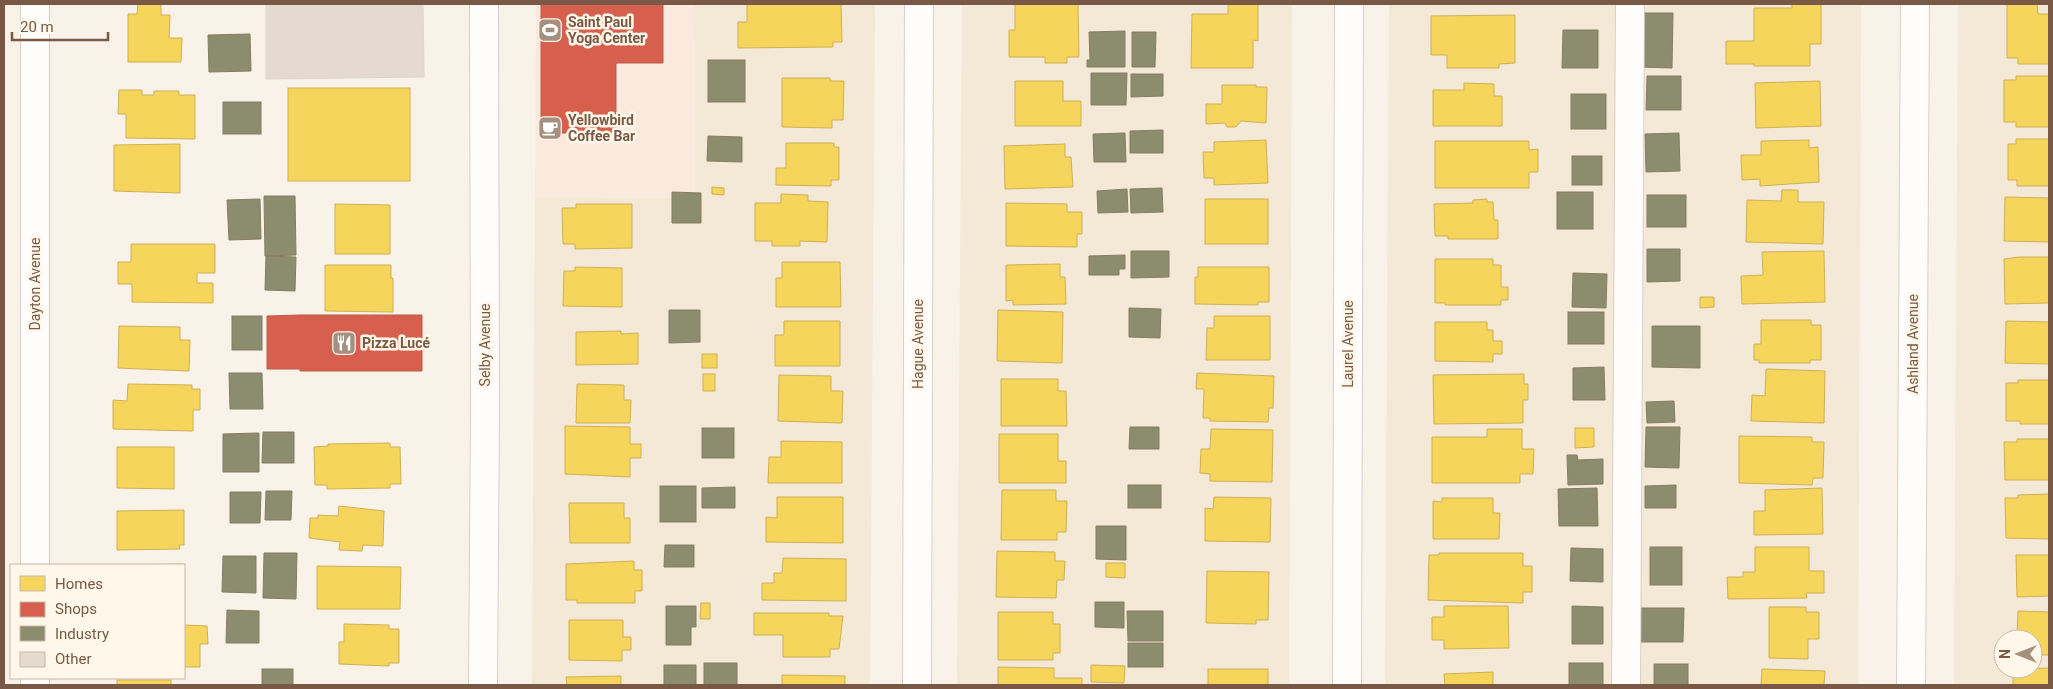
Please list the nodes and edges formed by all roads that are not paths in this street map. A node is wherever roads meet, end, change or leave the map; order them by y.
1 (35, 4) edge
2 (484, 4) edge
3 (919, 4) edge
4 (1349, 4) edge
5 (1630, 4) edge
6 (1915, 4) edge
7 (35, 564) edge
8 (483, 685) edge
9 (917, 685) edge
10 (1347, 685) edge
11 (1626, 685) edge
12 (1911, 685) edge

1 - 7 street, Dayton Avenue
2 - 8 street, Selby Avenue
3 - 9 street, Hague Avenue
4 - 10 street, Laurel Avenue
5 - 11 street
6 - 12 street, Ashland Avenue

